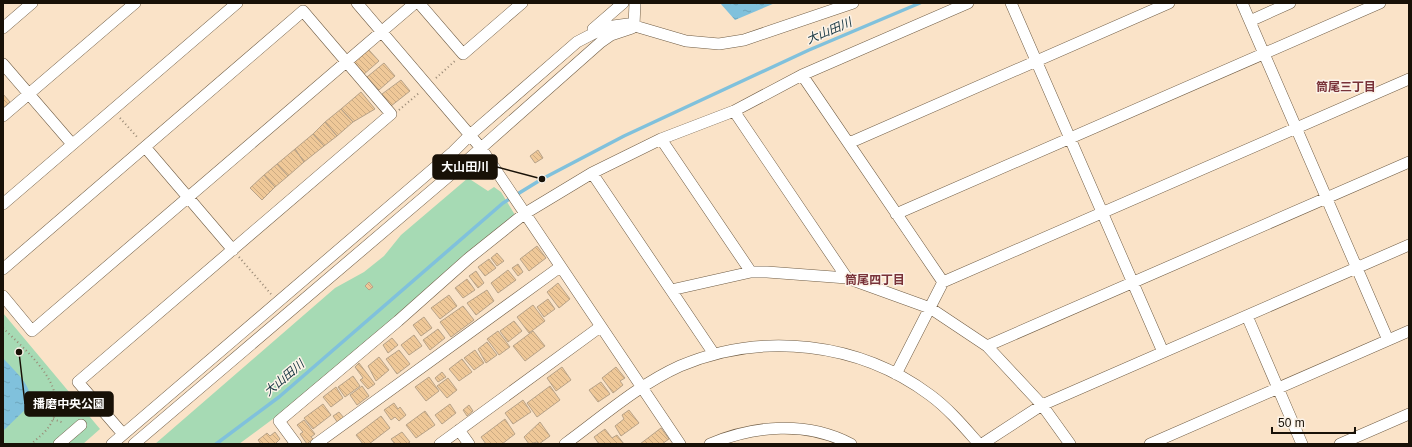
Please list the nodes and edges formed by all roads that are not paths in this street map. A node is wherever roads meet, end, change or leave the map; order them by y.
1 (32, 3) edge
2 (135, 3) edge
3 (237, 3) edge
4 (357, 3) edge
5 (415, 3) edge
6 (419, 3) edge
7 (522, 3) edge
8 (623, 3) edge
9 (635, 3) edge
10 (853, 3) edge
11 (968, 3) edge
12 (1011, 3) edge
13 (1169, 3) edge
14 (1242, 3) edge
15 (1290, 3) edge
16 (1380, 3) edge
17 (1250, 21) junction
18 (638, 26) junction
19 (3, 28) edge
20 (382, 32) junction
21 (577, 42) junction
22 (1264, 54) junction
23 (346, 61) junction
24 (1037, 61) junction
25 (3, 64) edge
26 (802, 75) junction
27 (1409, 79) edge
28 (29, 94) junction
29 (734, 111) junction
30 (3, 116) edge
31 (1296, 128) junction
32 (470, 134) junction
33 (1070, 138) junction
34 (661, 139) junction
35 (849, 143) junction
36 (72, 144) junction
37 (145, 147) junction
38 (481, 148) junction
39 (1409, 162) edge
40 (592, 173) junction
41 (188, 197) junction
42 (1326, 198) junction
43 (3, 204) edge
44 (1104, 212) junction
45 (524, 214) junction
46 (896, 214) junction
47 (1409, 245) edge
48 (233, 250) junction
49 (560, 267) junction
50 (1357, 268) junction
51 (3, 269) edge
52 (751, 272) junction
53 (847, 278) junction
54 (943, 282) junction
55 (1133, 283) junction
56 (671, 290) junction
57 (3, 296) edge
58 (930, 308) junction
59 (1247, 316) junction
60 (600, 327) junction
61 (1409, 331) edge
62 (1388, 340) junction
63 (987, 346) junction
64 (1163, 352) junction
65 (714, 354) junction
66 (896, 374) junction
67 (642, 388) junction
68 (1278, 388) junction
69 (1042, 405) junction
70 (1409, 414) edge
71 (81, 425) dead end
72 (459, 430) junction
73 (123, 434) junction
74 (58, 444) edge
75 (112, 444) edge
76 (134, 444) edge
77 (296, 444) edge
78 (316, 444) edge
79 (440, 444) edge
80 (470, 444) edge
81 (565, 444) edge
82 (680, 444) edge
83 (710, 444) edge
84 (851, 444) edge
85 (981, 444) edge
86 (1070, 444) edge
87 (1150, 444) edge
88 (1302, 444) edge
89 (1340, 444) edge

1 - 19 street
2 - 28 street
3 - 36 street
4 - 20 street
5 - 20 street
6 - 7 street
8 - 21 street
9 - 18 street
10 - 18 street
11 - 26 street
12 - 24 street
13 - 24 street
14 - 17 street
15 - 17 street
16 - 22 street
17 - 22 street
18 - 21 street
18 - 38 street
20 - 23 street
20 - 32 street
21 - 32 street
22 - 31 street
22 - 33 street
23 - 37 street
23 - 41 street
23 - 48 street
24 - 33 street
24 - 35 street
25 - 28 street
26 - 29 street
26 - 35 street
27 - 31 street
28 - 30 street
28 - 36 street
29 - 34 street
29 - 53 street
31 - 42 street
31 - 44 street
32 - 38 street
32 - 73 street
33 - 44 street
33 - 46 street
34 - 40 street
34 - 52 street
35 - 46 street
36 - 43 street
37 - 41 street
37 - 51 street
38 - 45 street
38 - 76 street
39 - 42 street
40 - 45 street
40 - 56 street
41 - 48 street
41 - 57 street
42 - 50 street
42 - 55 street
44 - 54 street
44 - 55 street
45 - 49 street
45 - 77 street
46 - 54 street
47 - 50 street
48 - 73 street
49 - 60 street
49 - 78 street
50 - 59 street
50 - 62 street
52 - 53 street
52 - 56 street
53 - 58 street
54 - 58 street
55 - 63 street
55 - 64 street
56 - 65 street
58 - 63 street
58 - 66 street
59 - 64 street
59 - 68 street
60 - 67 street
60 - 72 street
61 - 62 street
62 - 68 street
63 - 69 street
64 - 69 street
65 - 66 street
65 - 67 street
66 - 85 street
67 - 81 street
67 - 82 street
68 - 87 street
68 - 88 street
69 - 85 street
69 - 86 street
70 - 89 street
71 - 74 street
72 - 79 street
72 - 80 street
73 - 75 street
83 - 84 street

